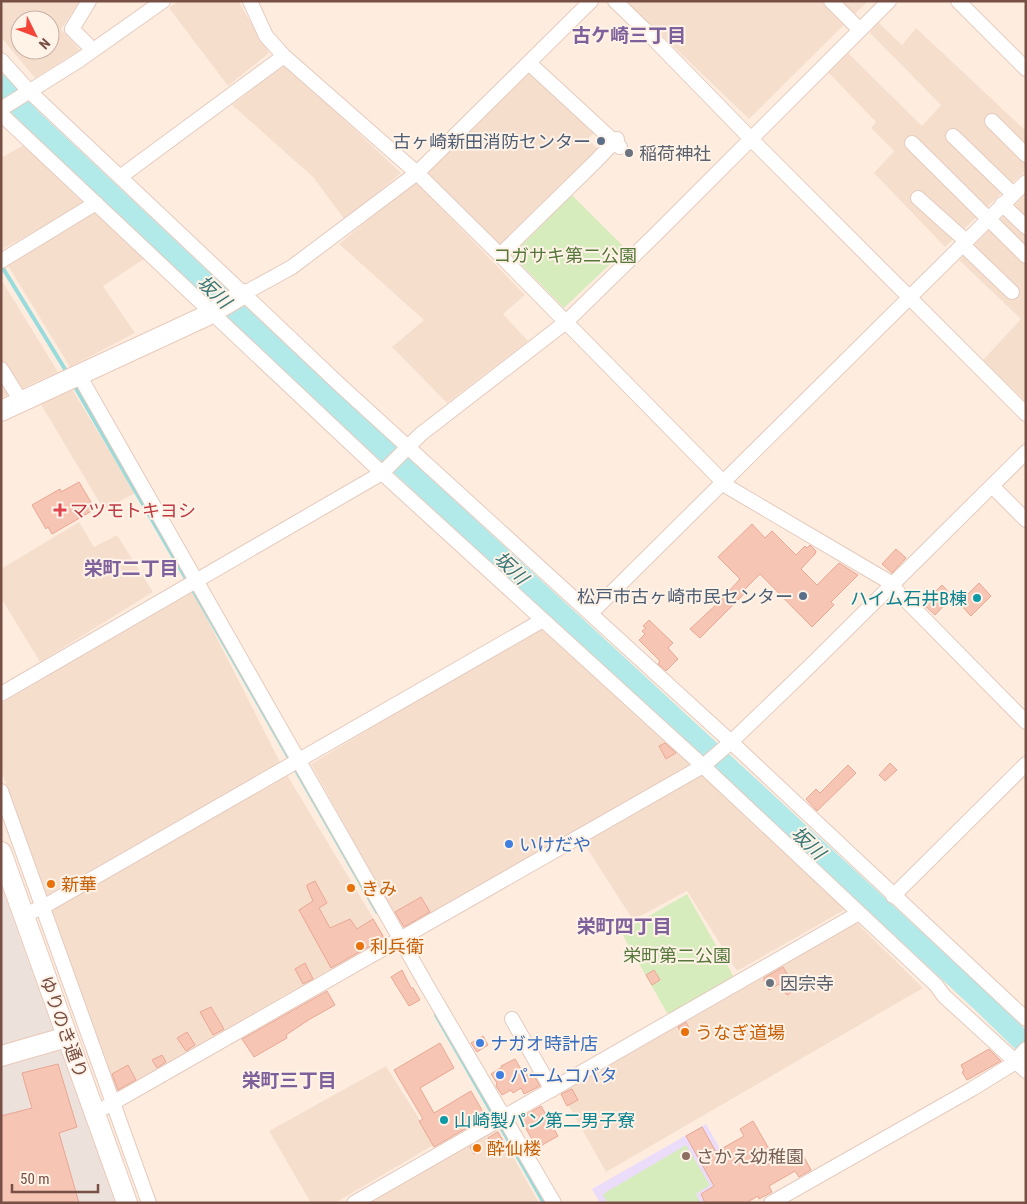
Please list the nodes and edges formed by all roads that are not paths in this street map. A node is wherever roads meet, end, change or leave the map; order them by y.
1 (89, 1) edge
2 (163, 1) edge
3 (250, 1) edge
4 (591, 1) edge
5 (615, 1) edge
6 (831, 1) edge
7 (889, 1) edge
8 (958, 1) edge
9 (860, 30) junction
10 (94, 50) junction
11 (284, 56) junction
12 (1, 60) edge
13 (529, 63) junction
14 (1026, 69) edge
15 (27, 92) junction
16 (2, 111) edge
17 (992, 122) dead end
18 (953, 136) dead end
19 (751, 138) junction
20 (912, 143) dead end
21 (1026, 155) edge
22 (417, 173) junction
23 (120, 177) junction
24 (1026, 182) edge
25 (1013, 194) junction
26 (918, 198) dead end
27 (96, 203) junction
28 (1002, 204) junction
29 (988, 219) junction
30 (1026, 227) edge
31 (964, 243) junction
32 (500, 255) junction
33 (1026, 256) edge
34 (2, 260) edge
35 (1012, 292) dead end
36 (241, 295) junction
37 (910, 297) junction
38 (213, 311) junction
39 (566, 322) junction
40 (1, 369) edge
41 (73, 378) junction
42 (21, 401) junction
43 (1, 411) edge
44 (1026, 414) edge
45 (408, 446) junction
46 (1026, 452) edge
47 (382, 474) junction
48 (723, 482) junction
49 (992, 486) junction
50 (1026, 520) edge
51 (193, 584) junction
52 (892, 585) junction
53 (591, 614) junction
54 (544, 620) junction
55 (1, 694) edge
56 (1026, 722) edge
57 (729, 744) junction
58 (295, 762) junction
59 (704, 764) junction
60 (1026, 764) edge
61 (1, 791) edge
62 (1, 852) edge
63 (894, 896) junction
64 (43, 907) junction
65 (859, 913) junction
66 (24, 915) junction
67 (397, 941) junction
68 (512, 1019) dead end
69 (1026, 1019) edge
70 (67, 1036) junction
71 (1026, 1049) edge
72 (1, 1056) edge
73 (1015, 1060) junction
74 (1026, 1071) edge
75 (552, 1090) junction
76 (103, 1107) junction
77 (499, 1120) junction
78 (127, 1203) edge
79 (149, 1203) edge
80 (354, 1203) edge
81 (554, 1203) edge
82 (771, 1203) edge

1 - 10 street
2 - 10 street
3 - 11 street
4 - 13 street
5 - 19 street
6 - 9 street
7 - 9 street
8 - 14 street
9 - 19 street
10 - 15 street
11 - 22 street
11 - 23 street
12 - 15 street
13 - 22 street
13 - 32 street
15 - 16 street
15 - 23 street
16 - 27 street
17 - 21 street
18 - 25 street
19 - 37 street
19 - 39 street
20 - 29 street
22 - 32 street
22 - 36 street
23 - 36 street
24 - 25 street
25 - 28 street
26 - 31 street
27 - 34 street
27 - 38 street
28 - 29 street
28 - 30 street
29 - 31 street
29 - 33 street
31 - 35 street
31 - 37 street
32 - 39 street
36 - 38 street
36 - 45 street
37 - 44 street
37 - 48 street
38 - 41 street
38 - 47 street
39 - 45 street
39 - 48 street
40 - 42 street
41 - 42 street
41 - 51 street
42 - 43 street
45 - 47 street
45 - 53 street
46 - 49 street
47 - 51 street
47 - 54 street
48 - 52 street
48 - 53 street
49 - 50 street
49 - 52 street
51 - 55 street
51 - 58 street
52 - 56 street
52 - 57 street
53 - 57 street
54 - 58 street
54 - 59 street
57 - 59 street
57 - 63 street
58 - 64 street
58 - 67 street
59 - 65 street
59 - 67 street
60 - 63 street
61 - 64 street
62 - 66 street, ゆりのき通り
63 - 69 street
64 - 66 street
64 - 76 street
65 - 73 street
65 - 75 street
66 - 70 street, ゆりのき通り
67 - 76 street
67 - 77 street
68 - 75 street
70 - 72 street
70 - 76 street, ゆりのき通り
71 - 73 street
73 - 74 street
73 - 82 street
75 - 77 street
76 - 78 street, ゆりのき通り
76 - 79 street
77 - 80 street
77 - 81 street

